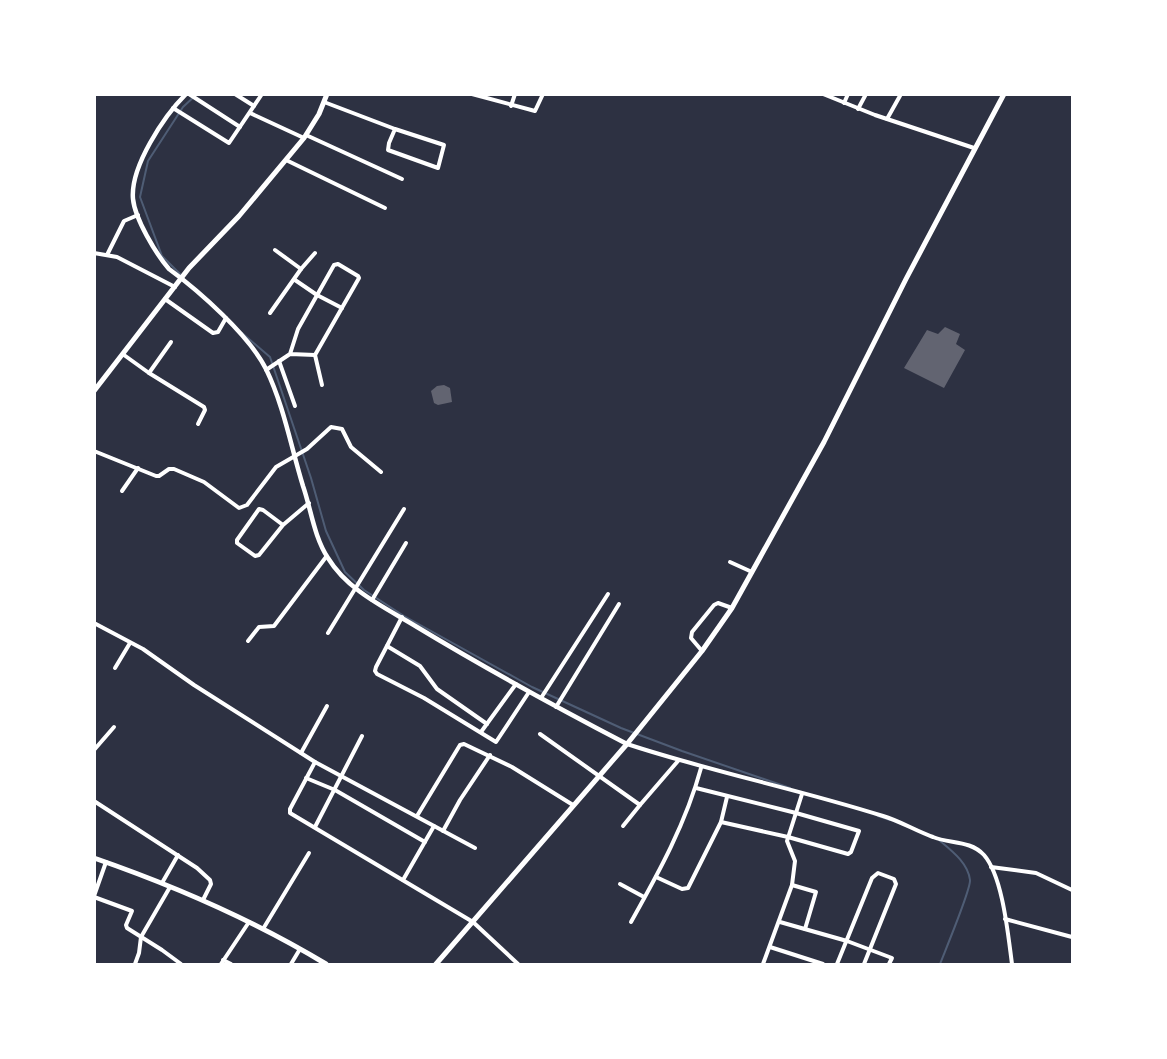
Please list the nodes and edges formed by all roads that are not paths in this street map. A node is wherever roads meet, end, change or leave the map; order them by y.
1 (188, 94) edge
2 (235, 94) edge
3 (262, 94) edge
4 (327, 94) edge
5 (472, 94) edge
6 (515, 94) edge
7 (543, 94) edge
8 (823, 94) edge
9 (848, 94) edge
10 (866, 94) edge
11 (901, 94) edge
12 (1003, 95) edge
13 (483, 96) edge
14 (324, 102) junction
15 (844, 103) junction
16 (254, 106) junction
17 (512, 106) junction
18 (172, 107) junction
19 (858, 109) junction
20 (250, 112) junction
21 (887, 119) junction
22 (240, 127) junction
23 (395, 129) junction
24 (305, 136) junction
25 (974, 148) junction
26 (285, 160) junction
27 (402, 178) dead end
28 (385, 208) dead end
29 (138, 215) junction
30 (275, 250) dead end
31 (94, 253) edge
32 (315, 253) dead end
33 (107, 255) junction
34 (301, 269) junction
35 (184, 276) junction
36 (295, 280) junction
37 (175, 287) junction
38 (317, 295) junction
39 (165, 298) junction
40 (342, 308) junction
41 (270, 313) dead end
42 (226, 318) junction
43 (171, 342) dead end
44 (291, 354) junction
45 (124, 355) junction
46 (315, 355) junction
47 (279, 361) junction
48 (270, 368) junction
49 (149, 373) junction
50 (322, 385) dead end
51 (94, 391) edge
52 (296, 406) dead end
53 (198, 424) dead end
54 (94, 451) edge
55 (296, 455) junction
56 (138, 468) junction
57 (381, 472) dead end
58 (122, 491) dead end
59 (309, 503) junction
60 (404, 509) dead end
61 (283, 525) junction
62 (406, 543) dead end
63 (326, 557) junction
64 (730, 562) dead end
65 (753, 572) junction
66 (357, 587) junction
67 (608, 594) dead end
68 (373, 598) junction
69 (619, 604) dead end
70 (732, 608) junction
71 (402, 617) junction
72 (94, 622) edge
73 (328, 633) dead end
74 (248, 641) dead end
75 (130, 642) junction
76 (387, 646) junction
77 (702, 651) junction
78 (116, 668) dead end
79 (516, 684) junction
80 (530, 692) junction
81 (541, 698) junction
82 (557, 705) junction
83 (327, 706) dead end
84 (487, 724) junction
85 (114, 727) dead end
86 (481, 732) junction
87 (540, 734) dead end
88 (362, 736) dead end
89 (630, 740) junction
90 (94, 750) edge
91 (302, 753) junction
92 (490, 755) junction
93 (678, 761) junction
94 (315, 762) junction
95 (701, 768) junction
96 (599, 775) junction
97 (341, 776) junction
98 (306, 778) junction
99 (696, 788) junction
100 (335, 790) junction
101 (802, 794) junction
102 (727, 797) junction
103 (94, 801) edge
104 (573, 805) junction
105 (640, 805) junction
106 (796, 813) junction
107 (417, 816) junction
108 (722, 822) junction
109 (434, 825) junction
110 (623, 826) dead end
111 (315, 827) junction
112 (443, 831) junction
113 (788, 837) junction
114 (425, 842) junction
115 (475, 848) dead end
116 (309, 853) dead end
117 (178, 855) junction
118 (94, 858) edge
119 (106, 862) junction
120 (991, 867) junction
121 (656, 878) junction
122 (403, 880) junction
123 (162, 884) junction
124 (620, 884) dead end
125 (792, 885) junction
126 (170, 887) junction
127 (1072, 890) edge
128 (94, 897) edge
129 (644, 897) junction
130 (203, 900) junction
131 (1005, 919) junction
132 (249, 922) junction
133 (473, 922) junction
134 (631, 922) dead end
135 (780, 922) junction
136 (262, 929) junction
137 (805, 929) junction
138 (141, 937) junction
139 (1072, 937) edge
140 (847, 941) junction
141 (770, 947) junction
142 (870, 949) junction
143 (300, 950) junction
144 (222, 962) edge
145 (135, 964) edge
146 (173, 964) edge
147 (180, 964) edge
148 (231, 964) edge
149 (291, 964) edge
150 (326, 964) edge
151 (436, 964) edge
152 (518, 964) edge
153 (763, 964) edge
154 (823, 964) edge
155 (837, 964) edge
156 (864, 964) edge
157 (889, 964) edge
158 (1012, 964) edge

1 - 18 street
1 - 22 street
2 - 16 street
3 - 16 street
4 - 14 main road
5 - 13 street
6 - 17 street
7 - 17 street
8 - 15 street
9 - 15 street
10 - 19 street
11 - 21 street
12 - 25 main road
13 - 17 street
14 - 23 street
14 - 24 main road
15 - 19 street
16 - 20 street
18 - 22 street
18 - 29 street
19 - 21 street
20 - 22 street
20 - 24 street
21 - 25 street
23 - 23 street
24 - 26 main road
24 - 27 street
25 - 65 main road
26 - 28 street
26 - 35 main road
29 - 33 street
29 - 35 street
30 - 34 street
31 - 33 street
32 - 34 street
33 - 37 street
34 - 36 street
35 - 37 main road
35 - 42 street
36 - 38 street
36 - 41 street
37 - 39 main road
38 - 40 street
38 - 40 street
38 - 44 street
39 - 42 street
39 - 45 main road
40 - 46 street
42 - 48 street
43 - 49 street
44 - 46 street
44 - 47 street
45 - 49 street
45 - 51 main road
46 - 50 street
47 - 48 street
47 - 52 street
48 - 55 street
49 - 53 street
54 - 56 street
55 - 56 street
55 - 57 street
55 - 59 street
56 - 58 street
59 - 61 street
59 - 63 street
60 - 66 street
61 - 61 street
62 - 68 street
63 - 66 street
63 - 74 street
64 - 65 street
65 - 70 main road
66 - 68 street
66 - 73 street
67 - 81 street
68 - 71 street
69 - 82 street
70 - 77 main road
70 - 77 street
71 - 76 street
71 - 79 street
72 - 75 street
75 - 78 street
75 - 91 street
76 - 84 street
76 - 86 street
77 - 89 main road
79 - 80 street
79 - 84 street
80 - 81 street
80 - 86 street
81 - 82 street
82 - 89 street
83 - 91 street
84 - 86 street
85 - 90 street
87 - 96 street
88 - 97 street
89 - 93 street
89 - 96 main road
91 - 94 street
92 - 104 street
92 - 107 street
92 - 112 street
93 - 95 street
93 - 105 street
94 - 97 street
94 - 98 street
95 - 99 street
95 - 101 street
96 - 104 main road
96 - 105 street
97 - 100 street
97 - 107 street
98 - 100 street
98 - 111 street
99 - 102 street
99 - 121 street
100 - 111 street
100 - 114 street
101 - 106 street
101 - 120 street
102 - 106 street
102 - 108 street
103 - 117 street
104 - 133 main road
105 - 110 street
106 - 113 street
106 - 113 street
107 - 109 street
108 - 113 street
108 - 121 street
109 - 112 street
109 - 114 street
111 - 122 street
112 - 115 street
113 - 125 street
114 - 122 street
116 - 136 street
117 - 123 street
117 - 130 street
118 - 119 main road
119 - 123 main road
119 - 128 street
120 - 127 street
120 - 131 street
121 - 129 street
122 - 133 street
123 - 126 main road
124 - 129 street
125 - 135 street
125 - 137 street
126 - 130 main road
126 - 138 street
128 - 138 street
129 - 134 street
130 - 132 main road
131 - 139 street
131 - 158 street
132 - 136 main road
132 - 144 street
133 - 151 main road
133 - 152 street
135 - 137 street
135 - 141 street
136 - 143 main road
137 - 140 street
138 - 145 street
138 - 147 street
140 - 142 street
140 - 142 street
140 - 155 street
141 - 153 street
141 - 154 street
142 - 156 street
142 - 157 street
143 - 149 street
143 - 150 main road
144 - 148 street
146 - 147 street

